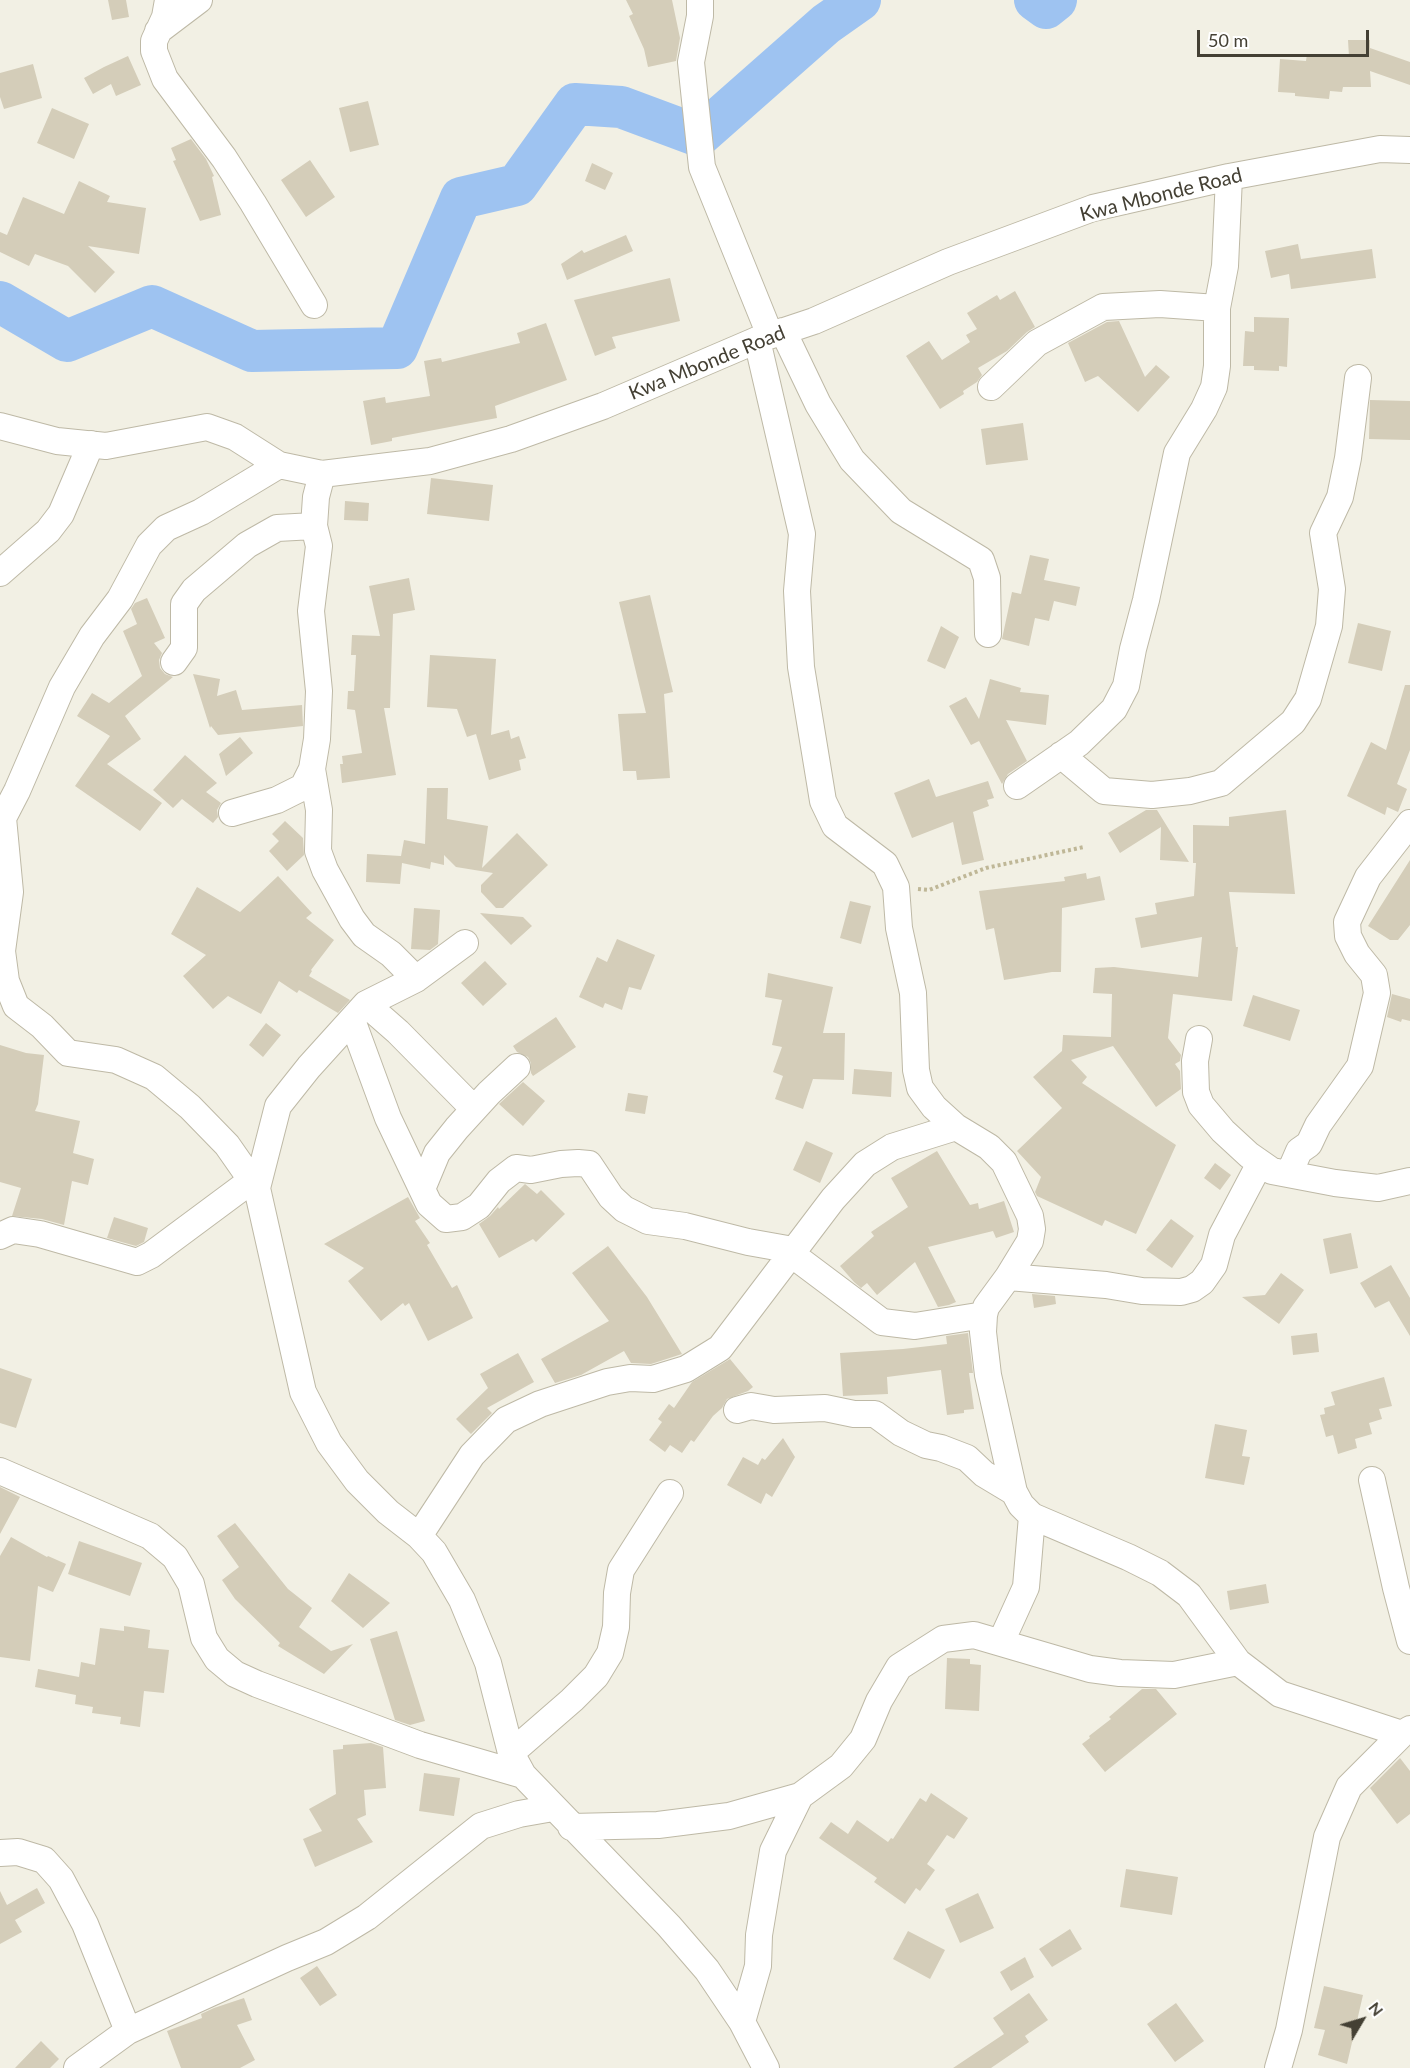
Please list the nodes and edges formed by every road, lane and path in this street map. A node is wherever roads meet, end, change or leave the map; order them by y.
1 (168, 0) edge
2 (199, 0) edge
3 (700, 0) edge
4 (158, 31) junction
5 (1410, 150) edge
6 (1229, 177) junction
7 (314, 305) dead end
8 (1217, 308) junction
9 (770, 335) junction
10 (1358, 378) dead end
11 (991, 387) dead end
12 (0, 426) edge
13 (91, 444) junction
14 (279, 465) junction
15 (322, 474) junction
16 (314, 526) junction
17 (0, 573) edge
18 (988, 634) dead end
19 (174, 662) dead end
20 (1061, 755) junction
21 (312, 769) junction
22 (1017, 786) dead end
23 (232, 813) dead end
24 (1410, 823) edge
25 (1084, 847) dead end
26 (896, 887) junction
27 (465, 943) dead end
28 (416, 979) junction
29 (359, 1012) junction
30 (1199, 1039) dead end
31 (517, 1067) dead end
32 (474, 1110) junction
33 (956, 1127) junction
34 (1260, 1163) junction
35 (1289, 1174) junction
36 (1410, 1181) edge
37 (254, 1184) junction
38 (422, 1189) junction
39 (0, 1236) edge
40 (791, 1252) junction
41 (1008, 1277) junction
42 (984, 1315) junction
43 (737, 1410) dead end
44 (0, 1472) edge
45 (1372, 1480) dead end
46 (1014, 1492) junction
47 (670, 1493) dead end
48 (1032, 1516) junction
49 (419, 1536) junction
50 (1410, 1641) edge
51 (1001, 1642) junction
52 (1238, 1662) junction
53 (1406, 1731) edge
54 (511, 1753) junction
55 (523, 1775) junction
56 (800, 1796) junction
57 (554, 1808) junction
58 (572, 1827) junction
59 (0, 1853) edge
60 (742, 2022) junction
61 (128, 2031) junction
62 (77, 2068) edge
63 (766, 2068) edge
64 (1278, 2068) edge

1 - 4 street
2 - 4 street
3 - 9 street
4 - 7 street
5 - 6 street, Kwa Mbonde Road
6 - 8 street
6 - 9 street, Kwa Mbonde Road
8 - 11 street
8 - 20 street
9 - 15 street, Kwa Mbonde Road
9 - 18 street
9 - 26 street
10 - 20 street
12 - 13 street, Kwa Mbonde Road
13 - 14 street, Kwa Mbonde Road
13 - 17 street
14 - 15 street, Kwa Mbonde Road
14 - 37 street
15 - 16 street
16 - 19 street
16 - 21 street
20 - 22 street
21 - 23 street
21 - 28 street
24 - 35 street
25 - 26 path
26 - 33 street
27 - 28 street
28 - 29 street
29 - 32 street
29 - 37 street
29 - 38 street
30 - 34 street
31 - 32 street
32 - 38 street
33 - 40 street
33 - 41 street
34 - 35 street
34 - 41 street
35 - 36 street
37 - 39 street
37 - 49 street
38 - 40 street
40 - 42 street
40 - 49 street
41 - 42 street
42 - 46 street
43 - 46 street
44 - 55 street
45 - 50 street
46 - 48 street
47 - 54 street
48 - 51 street
48 - 52 street
49 - 54 street
51 - 52 street
51 - 56 street
52 - 53 street
53 - 64 street
54 - 55 street
55 - 57 street
56 - 58 street
56 - 60 street
57 - 58 street
57 - 61 street
58 - 60 street
59 - 61 street
60 - 63 street
61 - 62 street

